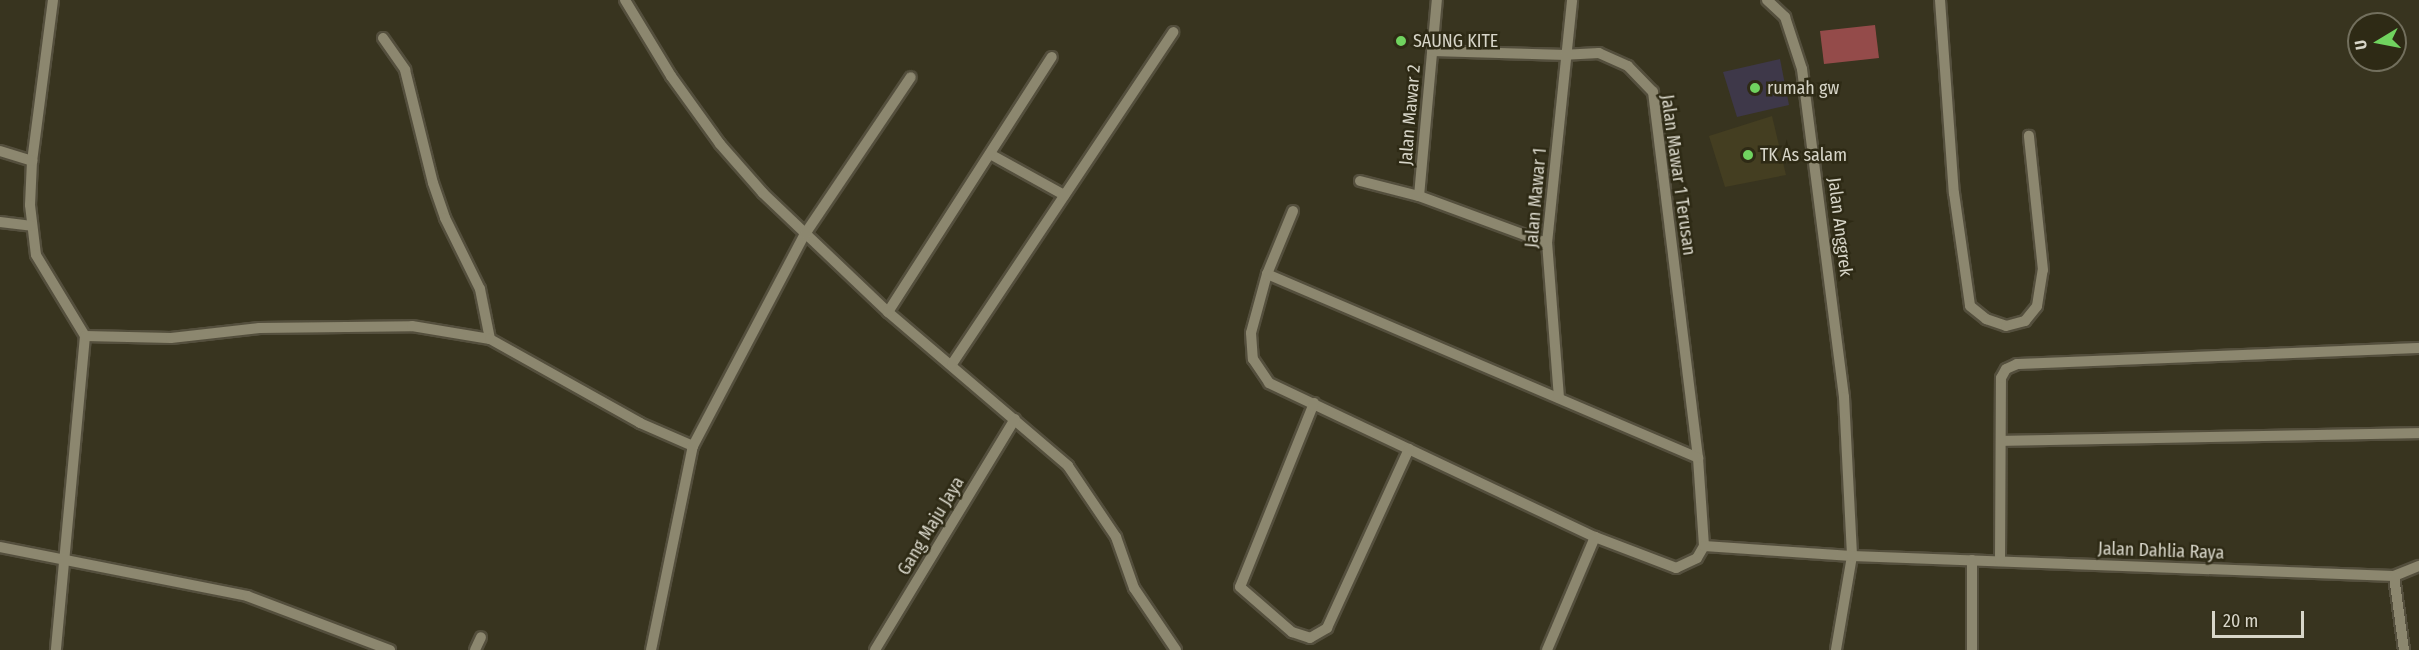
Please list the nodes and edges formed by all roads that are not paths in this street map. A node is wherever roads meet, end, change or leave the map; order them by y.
1 (54, 0) edge
2 (625, 0) edge
3 (1437, 0) edge
4 (1572, 0) edge
5 (1767, 0) edge
6 (1940, 0) edge
7 (1173, 32) dead end
8 (383, 38) dead end
9 (1432, 51) junction
10 (1566, 55) junction
11 (1052, 57) dead end
12 (911, 77) dead end
13 (2029, 136) dead end
14 (0, 151) edge
15 (990, 154) junction
16 (32, 161) junction
17 (1360, 181) dead end
18 (1064, 195) junction
19 (1419, 196) junction
20 (1293, 211) dead end
21 (0, 222) edge
22 (32, 226) junction
23 (805, 234) junction
24 (1546, 243) junction
25 (1268, 274) junction
26 (888, 312) junction
27 (85, 336) junction
28 (490, 339) junction
29 (2419, 348) edge
30 (952, 364) junction
31 (1559, 398) junction
32 (1314, 403) junction
33 (1015, 419) junction
34 (2419, 433) edge
35 (2001, 441) junction
36 (693, 446) junction
37 (1409, 449) junction
38 (1698, 458) junction
39 (1595, 537) junction
40 (1704, 546) junction
41 (0, 547) edge
42 (1852, 556) junction
43 (1972, 560) junction
44 (2000, 561) junction
45 (66, 563) junction
46 (2419, 566) edge
47 (2394, 576) junction
48 (481, 637) dead end
49 (56, 650) edge
50 (390, 650) edge
51 (475, 650) edge
52 (651, 650) edge
53 (875, 650) edge
54 (1176, 650) edge
55 (1547, 650) edge
56 (1836, 650) edge
57 (1972, 650) edge
58 (2404, 650) edge

1 - 16 street
2 - 23 street
3 - 9 street, Jalan Mawar 2
4 - 10 street, Jalan Mawar 1
5 - 42 street, Jalan Anggrek
6 - 13 street
7 - 18 street
8 - 28 street
9 - 10 street, Jalan Mawar 1 Terusan
9 - 19 street, Jalan Mawar 2
10 - 24 street, Jalan Mawar 1
10 - 38 street, Jalan Mawar 1 Terusan
11 - 15 street
12 - 23 street
14 - 16 street
15 - 18 street
15 - 26 street
16 - 22 street
17 - 19 street
18 - 30 street
19 - 24 street
20 - 25 street
21 - 22 street
22 - 27 street
23 - 26 street
23 - 36 street
24 - 31 street, Jalan Mawar 1
25 - 31 street
25 - 32 street
26 - 30 street
27 - 28 street
27 - 45 street
28 - 36 street
29 - 35 street
30 - 33 street
31 - 38 street
32 - 37 street
32 - 37 street
33 - 53 street, Gang Maju Jaya
33 - 54 street
34 - 35 street
35 - 44 street
36 - 52 street
37 - 39 street
38 - 40 street, Jalan Mawar 1 Terusan
39 - 40 street
39 - 55 street
40 - 42 street, Jalan Dahlia Raya
41 - 45 street
42 - 43 street, Jalan Dahlia Raya
42 - 56 street, Jalan Anggrek
43 - 44 street, Jalan Dahlia Raya
43 - 57 street
44 - 47 street, Jalan Dahlia Raya
45 - 49 street
45 - 50 street
46 - 47 street
47 - 58 street
48 - 51 street

